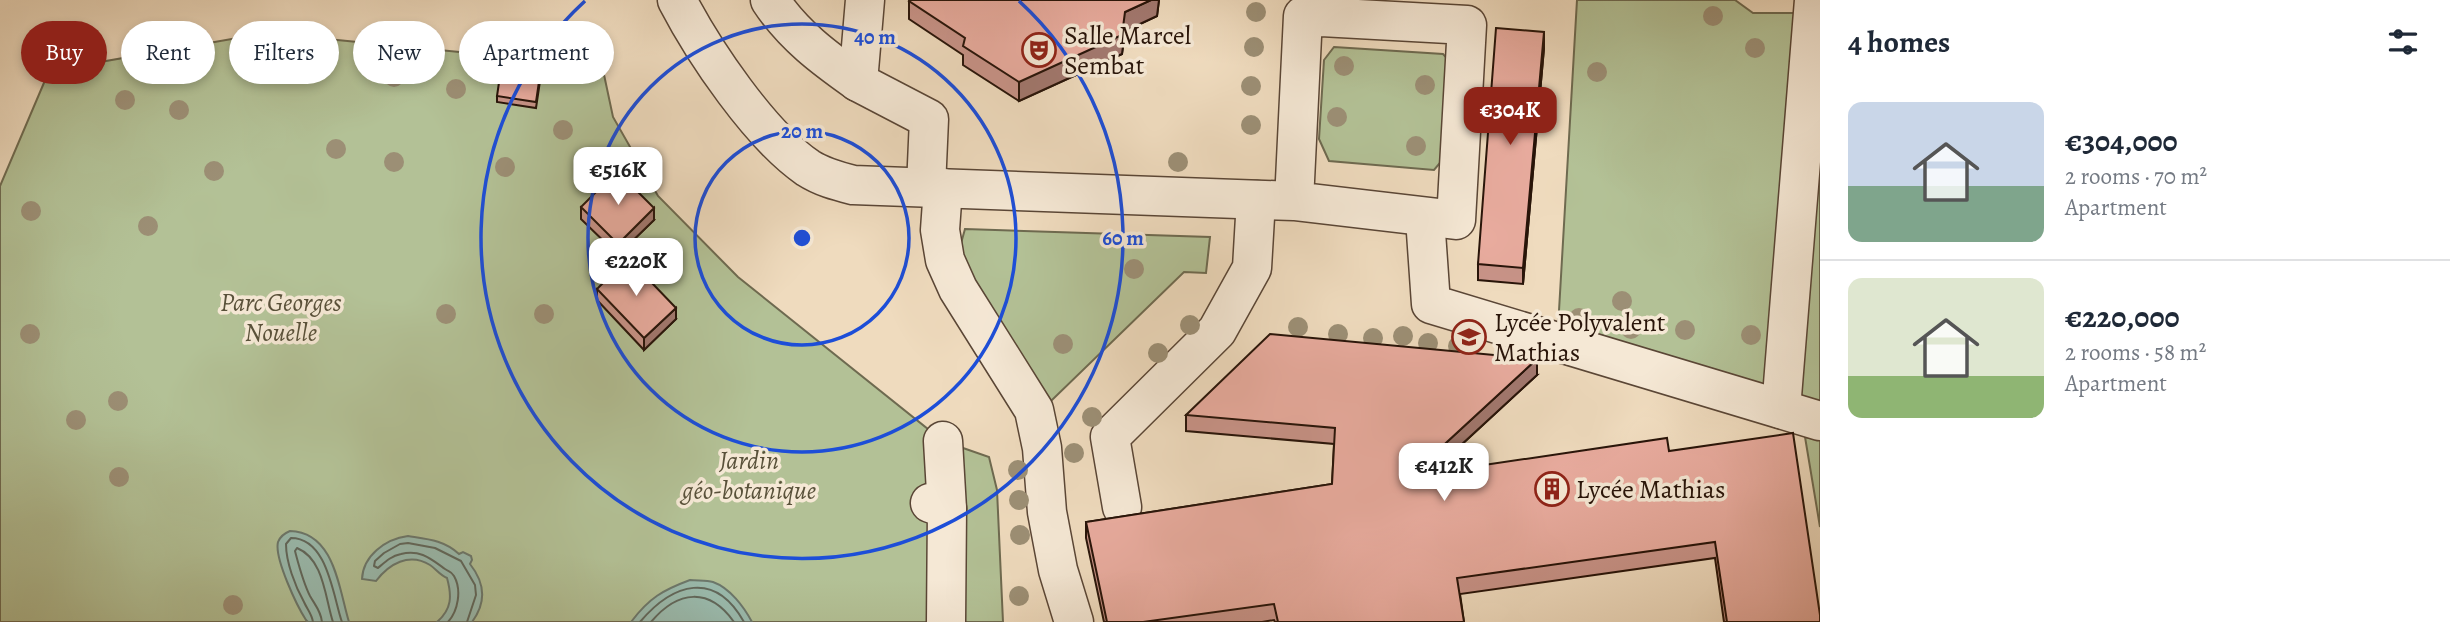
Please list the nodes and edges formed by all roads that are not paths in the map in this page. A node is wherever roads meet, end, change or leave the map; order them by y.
1 (677, 0) edge
2 (770, 0) edge
3 (865, 0) edge
4 (1814, 0) edge
5 (1304, 8) edge
6 (858, 82) junction
7 (934, 187) junction
8 (1256, 200) junction
9 (1294, 201) junction
10 (1425, 218) junction
11 (1782, 409) junction
12 (1820, 421) edge
13 (943, 441) dead end
14 (1122, 507) dead end
15 (946, 622) edge
16 (1074, 622) edge

1 - 7 street
2 - 6 street
3 - 6 street
4 - 11 street
5 - 9 street
5 - 10 street
6 - 7 street
7 - 8 street
7 - 16 street
8 - 9 street
8 - 14 street
9 - 10 street
10 - 11 street
11 - 12 street
13 - 15 street

